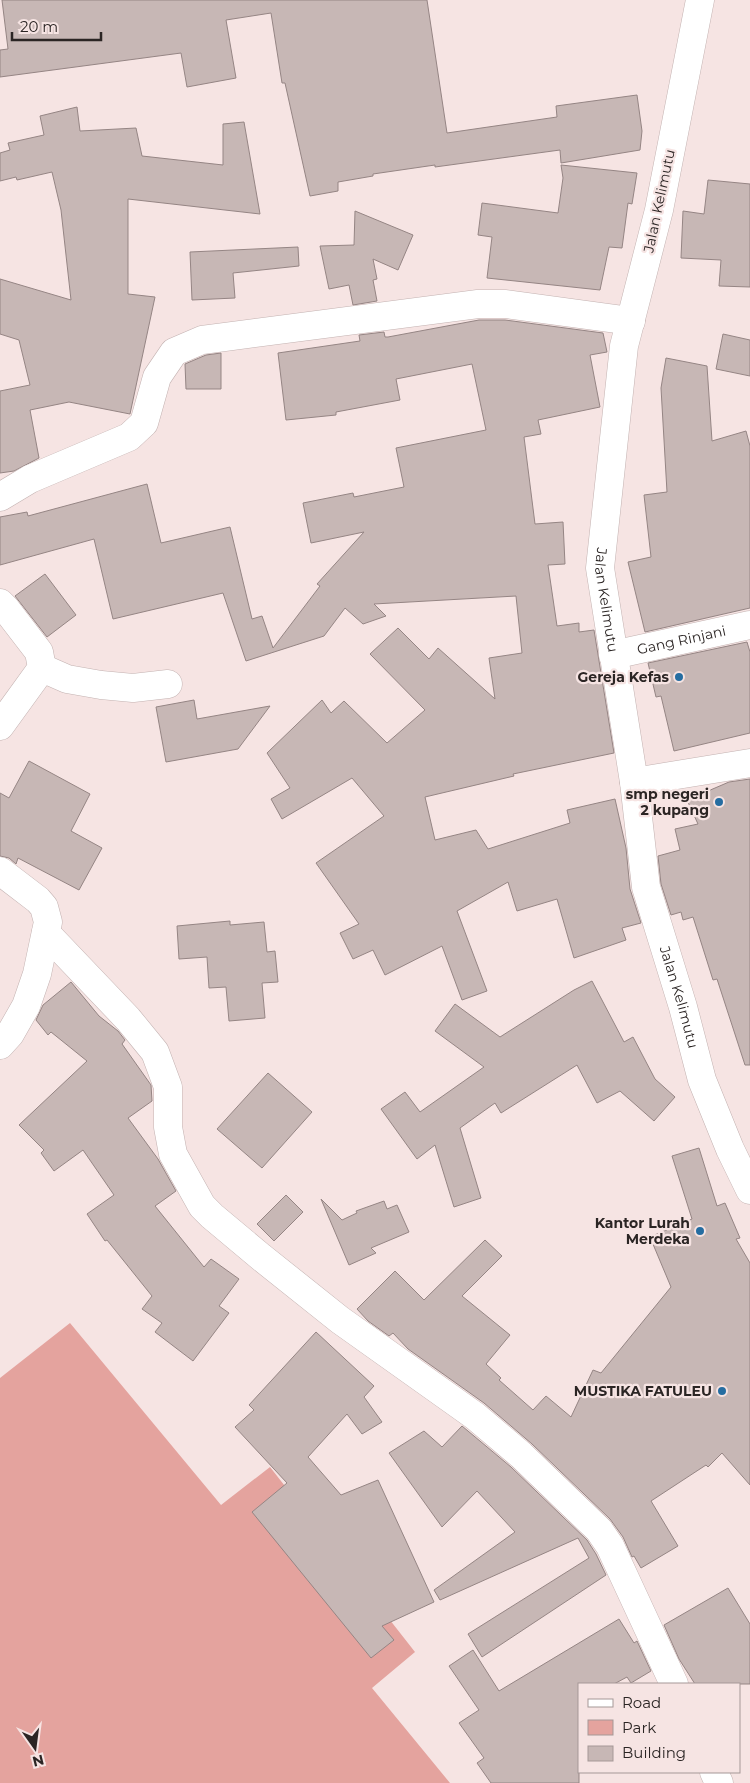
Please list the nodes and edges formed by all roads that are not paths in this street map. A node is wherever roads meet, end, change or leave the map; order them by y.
1 (700, 0) edge
2 (631, 321) junction
3 (0, 497) edge
4 (0, 603) edge
5 (750, 625) edge
6 (613, 655) junction
7 (42, 668) junction
8 (168, 684) dead end
9 (0, 726) edge
10 (750, 763) edge
11 (634, 782) junction
12 (0, 871) edge
13 (46, 933) junction
14 (0, 1045) edge
15 (750, 1190) edge
16 (674, 1683) edge

1 - 2 street, Jalan Kelimutu
2 - 3 street
2 - 6 street, Jalan Kelimutu
4 - 7 street
5 - 6 street, Gang Rinjani
6 - 11 street, Jalan Kelimutu
7 - 8 street
7 - 9 street
10 - 11 street
11 - 15 street, Jalan Kelimutu
12 - 13 street
13 - 14 street
13 - 16 street

